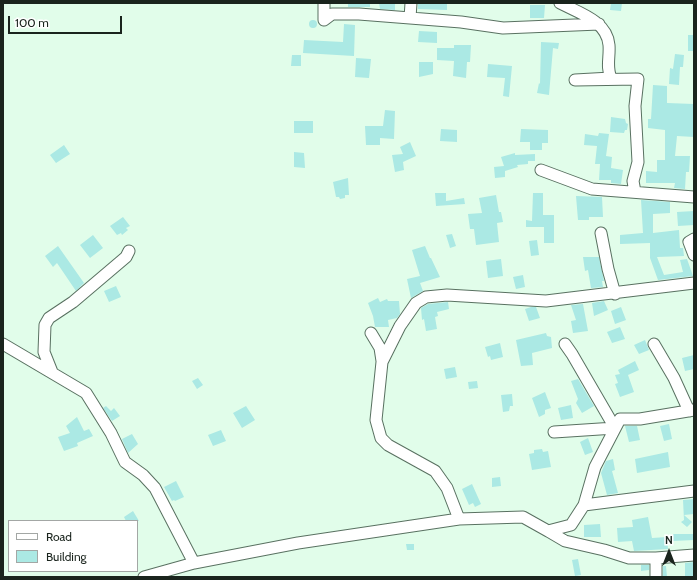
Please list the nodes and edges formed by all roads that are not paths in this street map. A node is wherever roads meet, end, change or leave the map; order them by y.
1 (324, 3) edge
2 (411, 3) edge
3 (560, 3) edge
4 (410, 18) junction
5 (600, 24) junction
6 (540, 170) dead end
7 (635, 192) junction
8 (694, 197) edge
9 (602, 233) dead end
10 (694, 239) edge
11 (129, 251) dead end
12 (694, 255) edge
13 (694, 283) edge
14 (615, 294) junction
15 (371, 333) dead end
16 (3, 344) edge
17 (565, 344) dead end
18 (654, 344) dead end
19 (382, 362) junction
20 (52, 372) junction
21 (692, 410) edge
22 (615, 428) junction
23 (554, 432) dead end
24 (694, 491) edge
25 (584, 504) junction
26 (459, 519) junction
27 (548, 531) junction
28 (694, 554) edge
29 (656, 558) junction
30 (194, 563) junction
31 (144, 577) edge
32 (656, 577) edge

1 - 4 street
2 - 4 street
3 - 5 street
4 - 5 street
5 - 7 street
6 - 7 street
7 - 8 street
9 - 14 street
10 - 12 street
11 - 20 street
13 - 14 street
14 - 19 street
15 - 19 street
16 - 20 street
17 - 22 street
18 - 21 street
19 - 26 street
20 - 30 street
21 - 22 street
22 - 23 street
22 - 25 street
24 - 25 street
25 - 27 street
26 - 27 street
26 - 30 street
27 - 29 street
28 - 29 street
29 - 32 street
30 - 31 street

